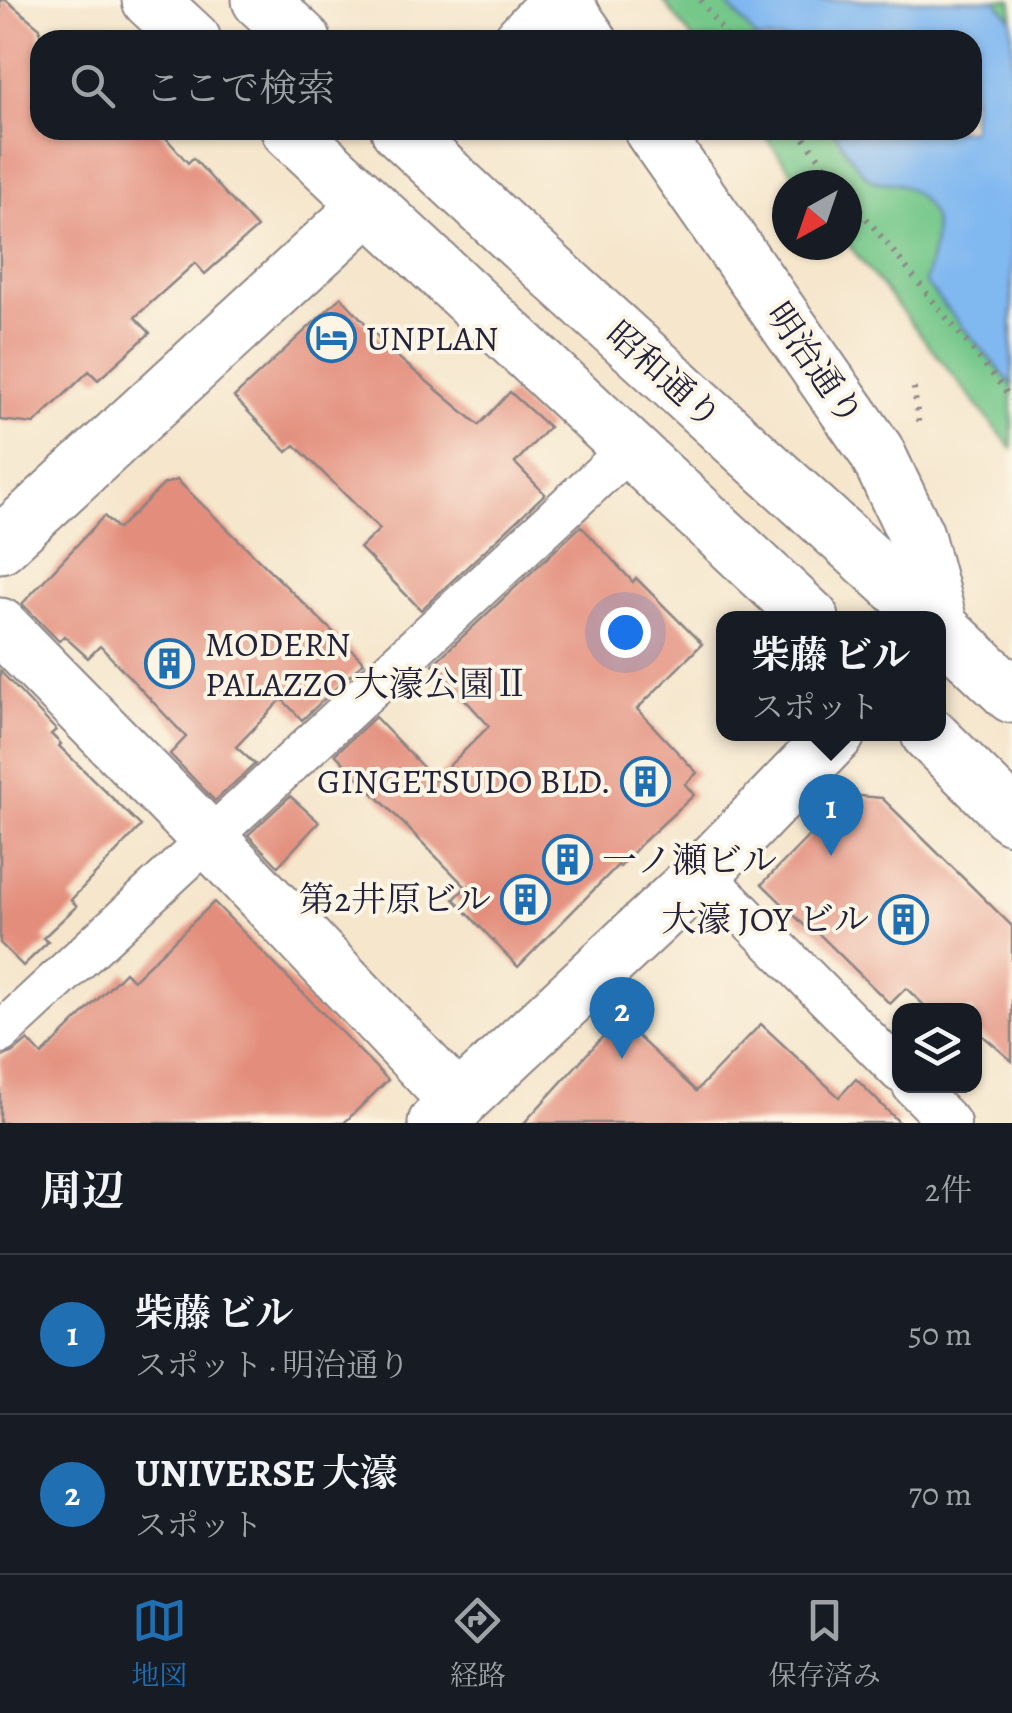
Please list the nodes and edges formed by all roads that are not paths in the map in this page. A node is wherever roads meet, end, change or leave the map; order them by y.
1 (150, 0) edge
2 (260, 0) edge
3 (561, 0) edge
4 (182, 30) edge
5 (292, 30) edge
6 (532, 30) edge
7 (582, 30) edge
8 (300, 140) edge
9 (421, 140) edge
10 (659, 140) edge
11 (369, 206) junction
12 (630, 448) junction
13 (0, 545) edge
14 (804, 611) edge
15 (925, 611) edge
16 (935, 611) edge
17 (0, 626) edge
18 (946, 631) edge
19 (1012, 695) edge
20 (830, 741) edge
21 (935, 741) edge
22 (1012, 816) edge
23 (209, 839) junction
24 (702, 873) junction
25 (0, 1032) edge
26 (892, 1064) edge
27 (920, 1093) edge
28 (448, 1113) edge
29 (950, 1123) edge

1 - 4 street
2 - 5 street
3 - 6 street
3 - 7 street
8 - 11 street
9 - 15 street, 昭和通り
10 - 16 street, 明治通り
11 - 12 street
11 - 13 street
12 - 14 street
12 - 23 street
17 - 23 street
18 - 19 street
20 - 24 street
21 - 22 street
23 - 25 street
23 - 28 street
24 - 26 street
24 - 28 street
27 - 29 street

